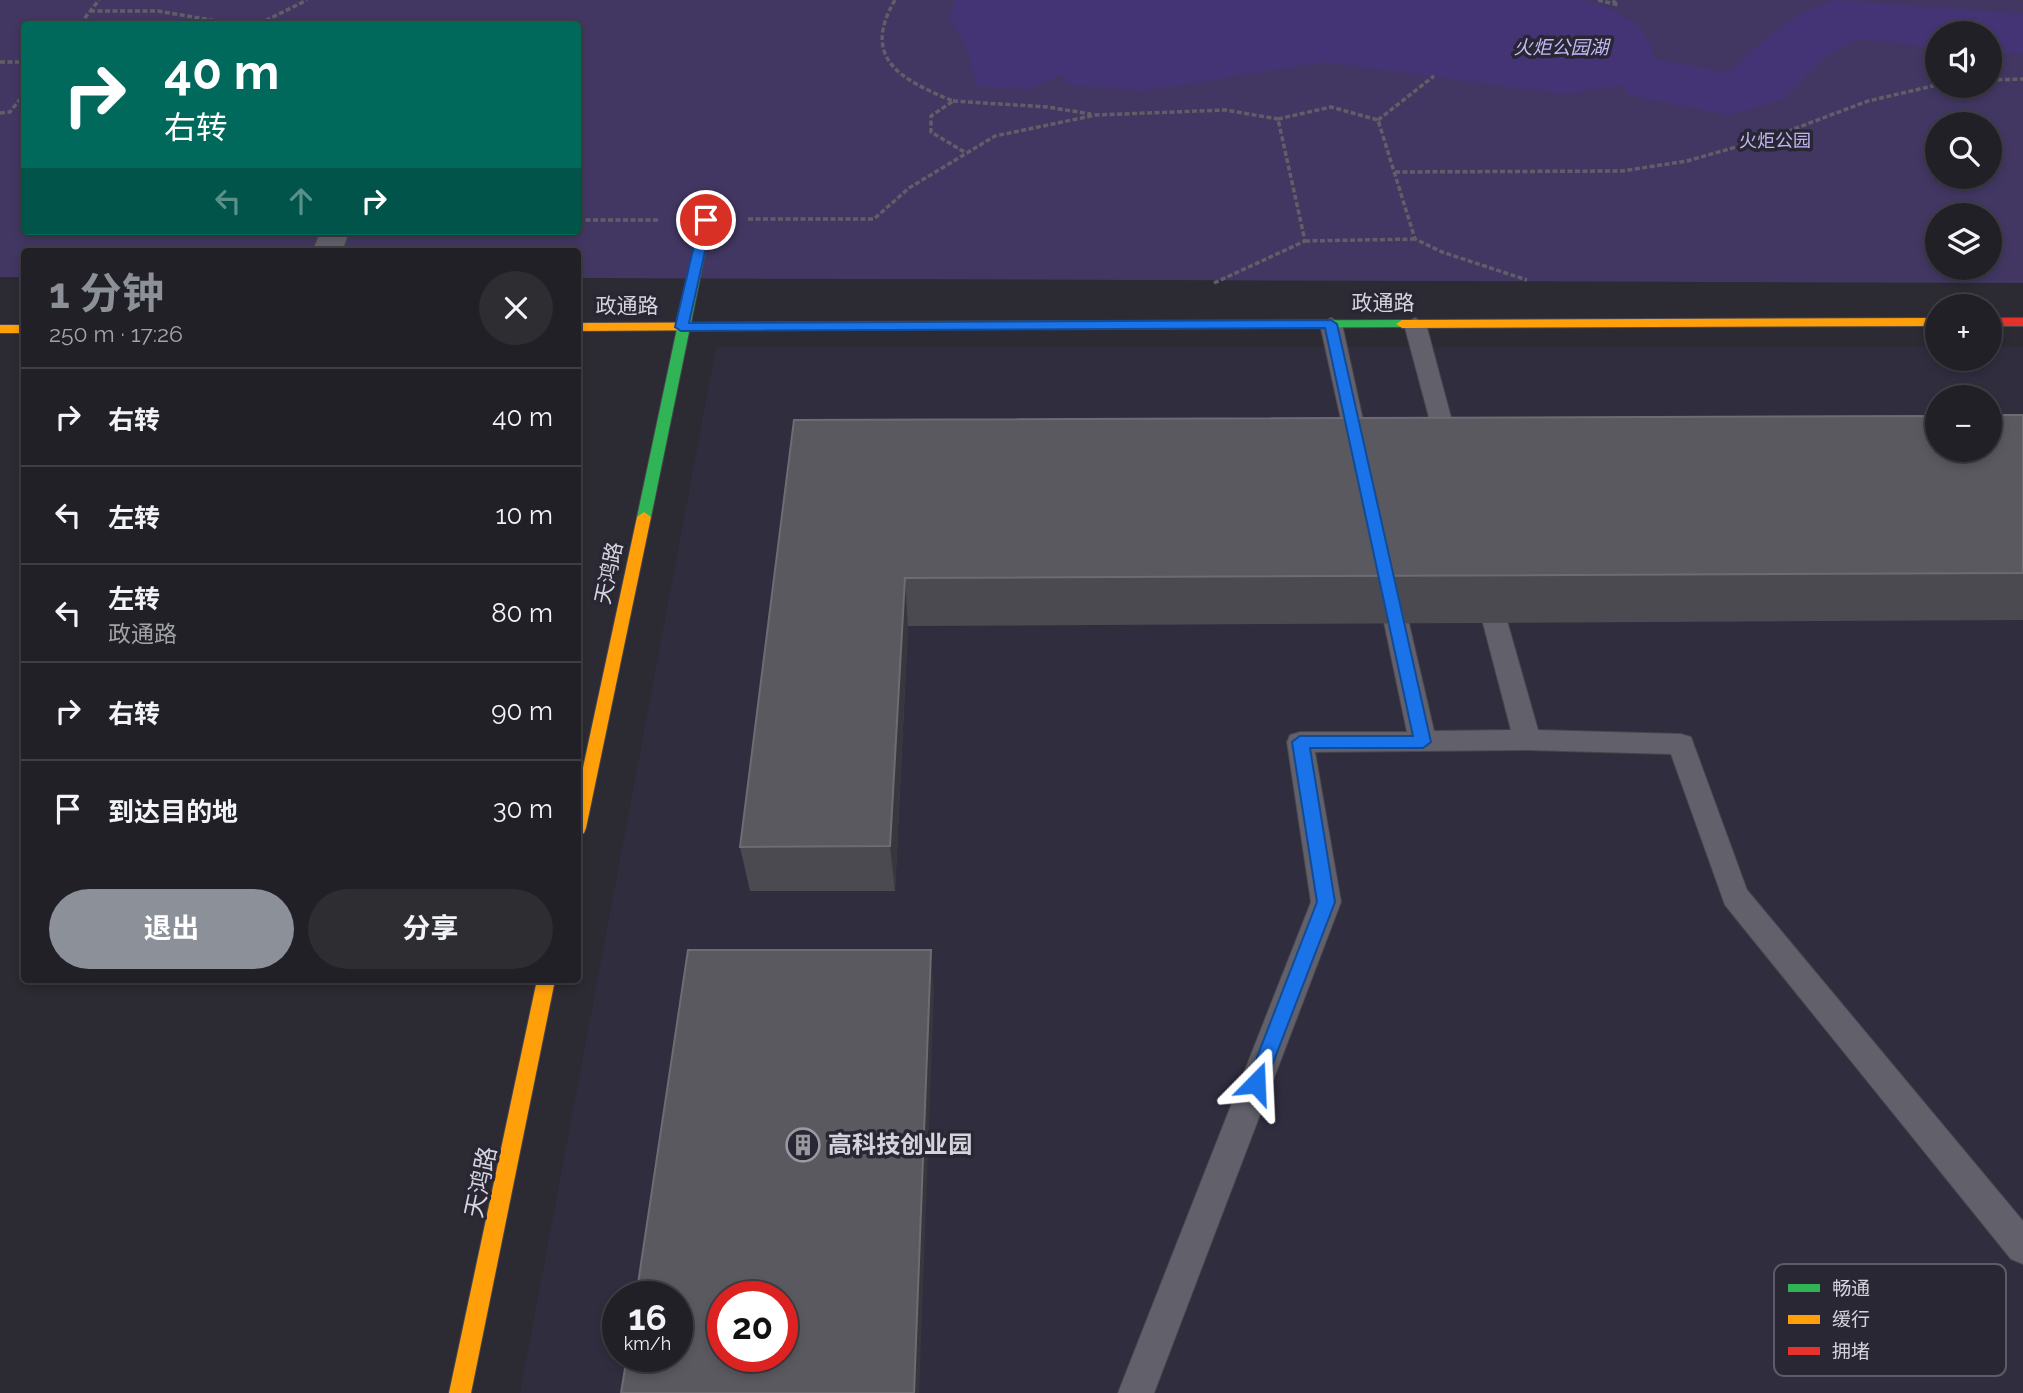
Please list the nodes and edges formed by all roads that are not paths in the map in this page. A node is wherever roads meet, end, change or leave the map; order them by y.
1 (706, 220) road end
2 (1925, 322) edge
3 (2002, 322) edge
4 (2023, 322) edge
5 (1331, 324) junction
6 (1415, 324) junction
7 (581, 327) edge
8 (681, 327) junction
9 (0, 329) edge
10 (21, 329) edge
11 (1364, 472) edge
12 (1455, 472) edge
13 (1480, 566) edge
14 (1384, 567) edge
15 (1527, 740) junction
16 (1423, 742) junction
17 (581, 813) edge
18 (545, 983) edge
19 (2023, 1247) edge
20 (460, 1393) edge
21 (1136, 1393) edge

1 - 8 street, 天鸿路
2 - 6 street, 政通路
3 - 4 street
5 - 6 street, 政通路
5 - 8 street, 政通路
5 - 11 lane
6 - 12 lane
7 - 8 street, 政通路
8 - 17 street, 天鸿路
9 - 10 street
13 - 15 lane
14 - 16 lane
15 - 16 lane
15 - 19 lane
16 - 21 lane
18 - 20 street, 天鸿路

